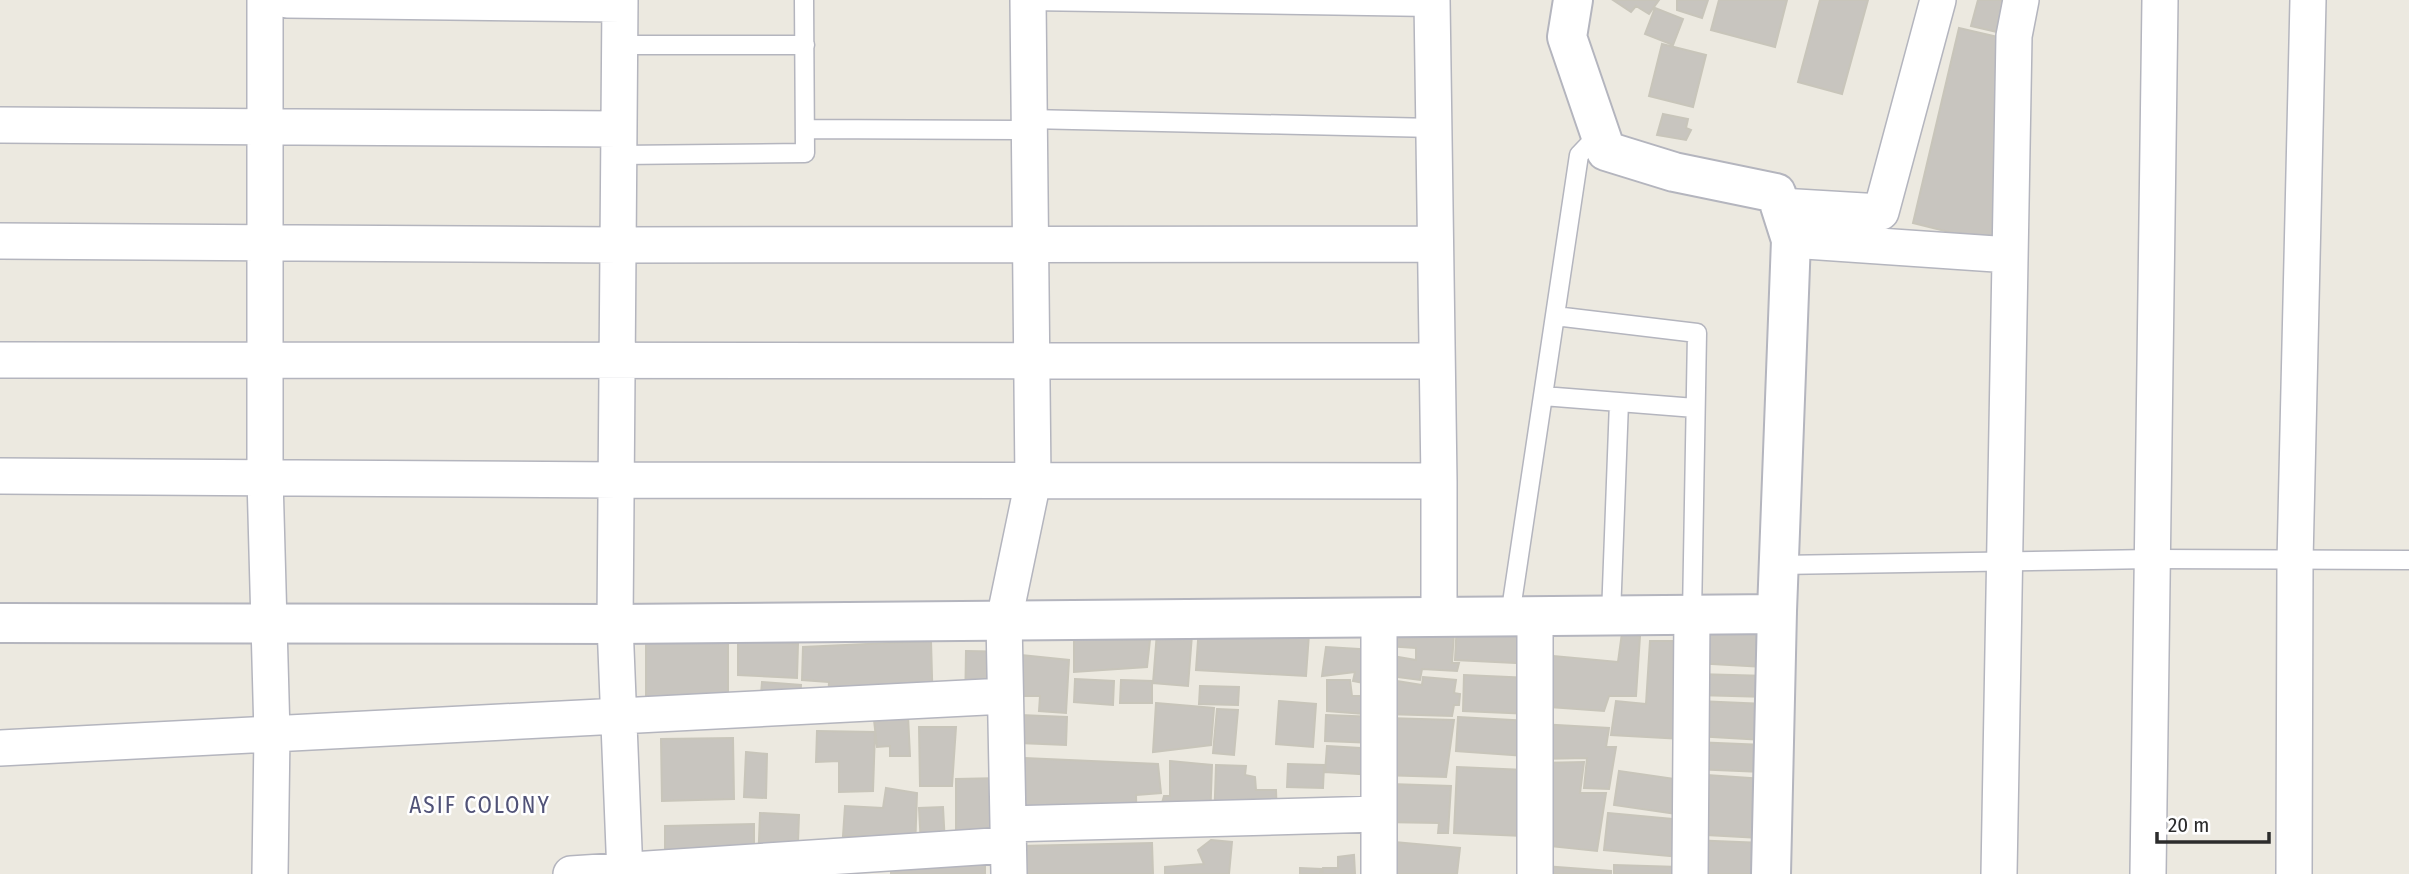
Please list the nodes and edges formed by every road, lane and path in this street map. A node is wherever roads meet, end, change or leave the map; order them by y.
1 (265, 0) edge
2 (287, 0) edge
3 (804, 0) edge
4 (1028, 0) edge
5 (1573, 0) edge
6 (1938, 0) edge
7 (2021, 0) edge
8 (2160, 0) edge
9 (2308, 0) edge
10 (620, 2) edge
11 (1432, 4) edge
12 (619, 45) junction
13 (805, 45) junction
14 (0, 125) edge
15 (1029, 125) junction
16 (264, 127) junction
17 (805, 128) junction
18 (1434, 128) junction
19 (1600, 134) junction
20 (619, 142) junction
21 (1785, 223) junction
22 (0, 240) edge
23 (264, 243) junction
24 (1435, 244) junction
25 (618, 245) junction
26 (1030, 245) junction
27 (2010, 255) junction
28 (1555, 316) junction
29 (617, 359) junction
30 (0, 360) edge
31 (265, 360) junction
32 (1033, 360) junction
33 (1436, 361) junction
34 (1543, 396) junction
35 (1619, 402) junction
36 (1695, 408) junction
37 (0, 476) edge
38 (265, 478) junction
39 (618, 480) junction
40 (1033, 481) junction
41 (1439, 481) junction
42 (2152, 559) junction
43 (2409, 560) edge
44 (2004, 561) junction
45 (2295, 561) junction
46 (1779, 565) junction
47 (1777, 614) junction
48 (1611, 615) junction
49 (1692, 615) junction
50 (1522, 616) junction
51 (1379, 617) junction
52 (1439, 617) junction
53 (1004, 620) junction
54 (0, 623) edge
55 (269, 623) junction
56 (615, 624) junction
57 (1005, 696) junction
58 (618, 716) junction
59 (272, 734) junction
60 (0, 748) edge
61 (1379, 814) junction
62 (1008, 847) edge
63 (625, 873) edge
64 (270, 874) edge
65 (571, 874) edge
66 (1379, 874) edge
67 (1535, 874) edge
68 (1690, 874) edge
69 (1770, 874) edge
70 (1999, 874) edge
71 (2148, 874) edge
72 (2294, 874) edge

1 - 16 street
2 - 10 street
3 - 13 lane
4 - 11 lane
4 - 15 street
5 - 19 street
6 - 21 street
7 - 27 street
8 - 42 street
9 - 45 street
10 - 12 street
11 - 18 street
12 - 13 lane
12 - 20 street
13 - 17 lane
14 - 16 street
15 - 17 lane
15 - 18 lane
15 - 26 street
16 - 20 street
16 - 23 street
17 - 20 lane
18 - 24 street
19 - 21 street
19 - 28 lane
20 - 25 street
21 - 27 street
21 - 46 street
22 - 23 street
23 - 25 street
23 - 31 street
24 - 26 street
24 - 33 street
25 - 26 street
25 - 29 street
26 - 32 street
27 - 44 street
28 - 34 lane
28 - 36 lane
29 - 31 street
29 - 32 street
29 - 39 street
30 - 31 street
31 - 38 street
32 - 33 street
32 - 40 street
33 - 41 street
34 - 35 lane
34 - 50 lane
35 - 36 lane
35 - 48 lane
36 - 49 lane
37 - 38 street
38 - 39 street
38 - 55 street
39 - 40 street
39 - 56 street
40 - 41 street
40 - 53 street
41 - 52 street
42 - 44 lane
42 - 45 lane
42 - 71 street
43 - 45 lane
44 - 46 lane
44 - 70 street
45 - 72 street
46 - 47 street
47 - 49 street
47 - 69 street
48 - 49 street
48 - 50 street
49 - 68 street
50 - 52 street
50 - 67 street
51 - 52 street
51 - 53 street
51 - 61 street
53 - 56 street
53 - 57 street
54 - 55 street
55 - 56 street
55 - 59 street
56 - 58 street
57 - 58 street
57 - 62 street
58 - 59 street
58 - 63 street
59 - 60 street
59 - 64 street
61 - 62 street
61 - 66 street
62 - 63 street
63 - 65 street

